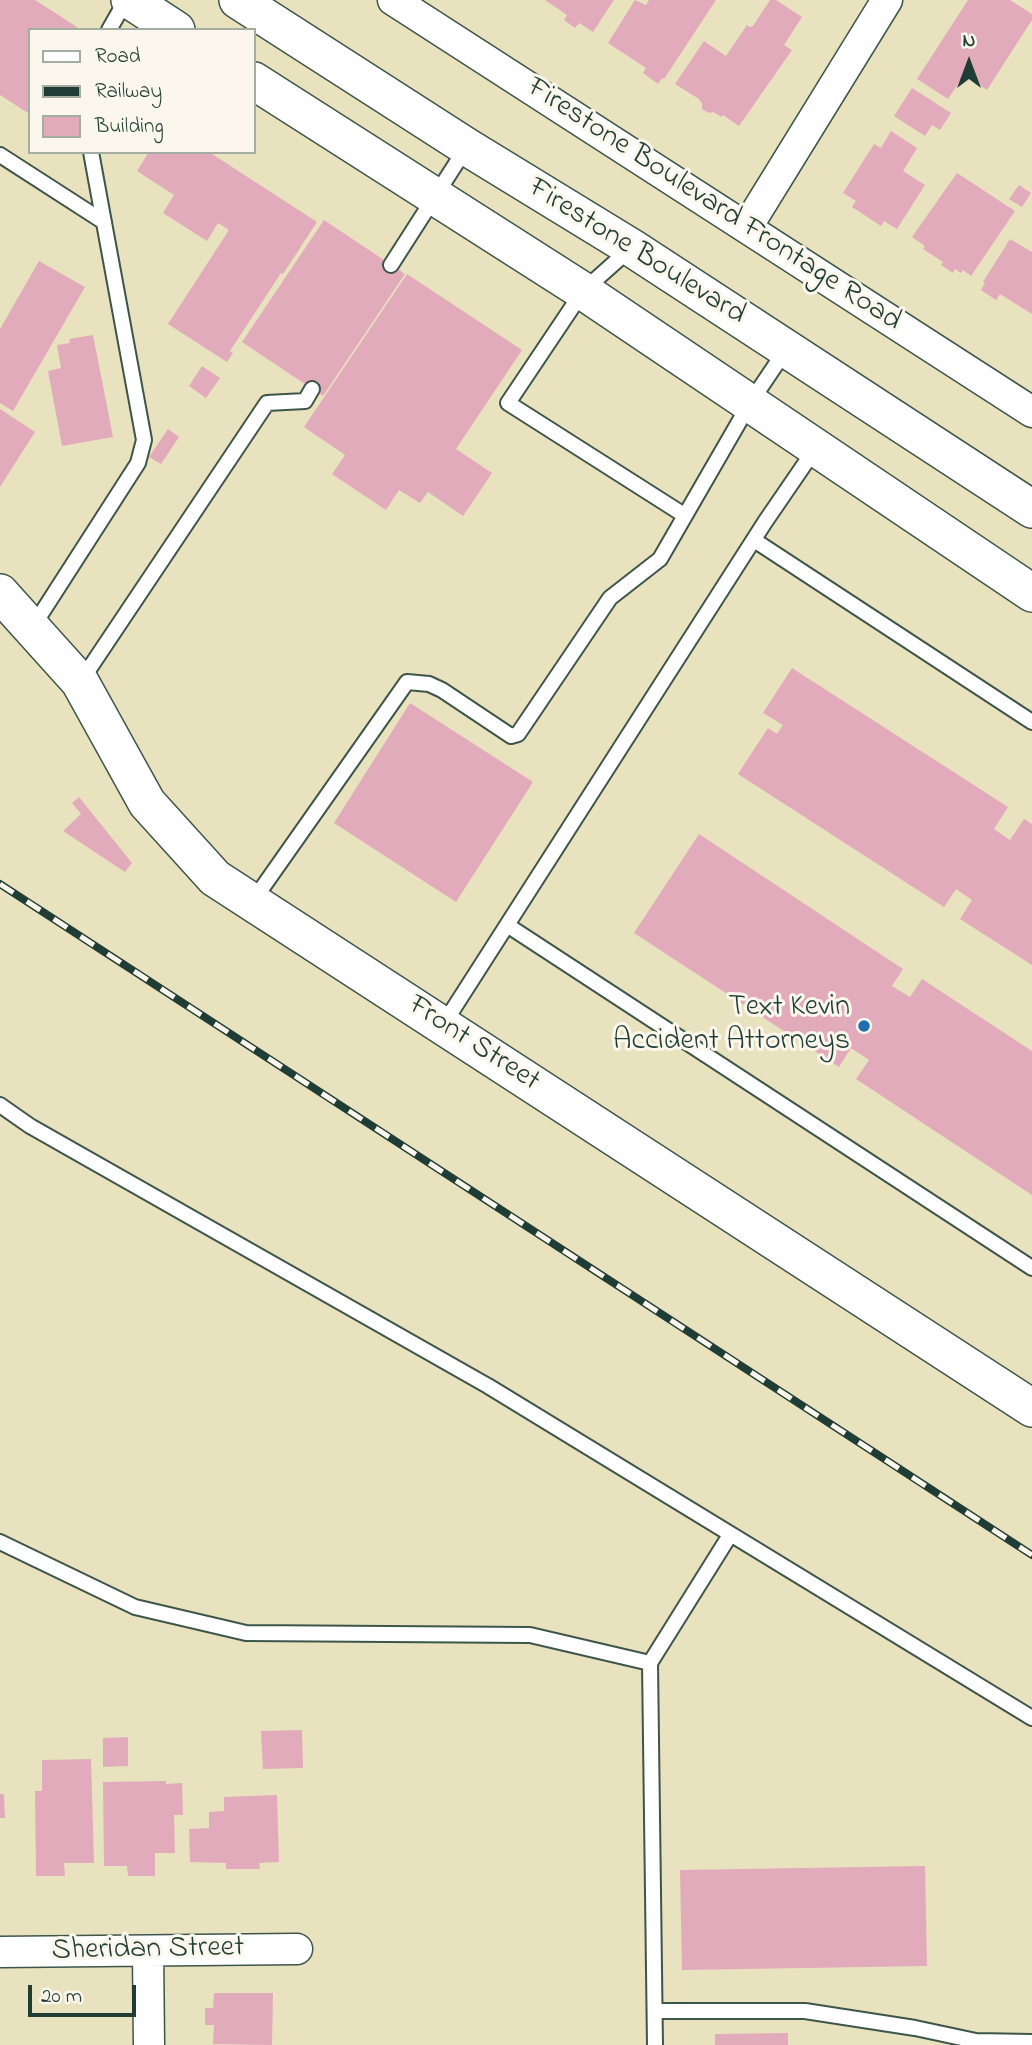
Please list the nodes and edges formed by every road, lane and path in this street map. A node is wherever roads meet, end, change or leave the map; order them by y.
1 (128, 0) edge
2 (238, 0) edge
3 (393, 0) edge
4 (887, 0) edge
5 (110, 28) edge
6 (173, 28) edge
7 (256, 81) edge
8 (467, 147) junction
9 (91, 154) edge
10 (0, 155) edge
11 (435, 198) junction
12 (104, 222) junction
13 (747, 226) junction
14 (632, 248) junction
15 (391, 265) dead end
16 (583, 291) junction
17 (786, 349) junction
18 (313, 389) dead end
19 (750, 403) junction
20 (1032, 412) edge
21 (816, 447) junction
22 (1032, 509) edge
23 (684, 515) junction
24 (754, 540) junction
25 (0, 593) edge
26 (1032, 593) edge
27 (32, 628) junction
28 (80, 682) junction
29 (1032, 722) edge
30 (252, 902) junction
31 (507, 925) junction
32 (443, 1026) junction
33 (0, 1105) edge
34 (1032, 1268) edge
35 (1032, 1408) edge
36 (730, 1535) junction
37 (0, 1542) edge
38 (650, 1663) junction
39 (1032, 1718) edge
40 (297, 1948) dead end
41 (0, 1952) edge
42 (148, 1952) junction
43 (655, 2011) junction
44 (1032, 2042) edge
45 (149, 2045) edge
46 (655, 2045) edge

1 - 5 lane
1 - 6 street
2 - 8 street, Firestone Boulevard
3 - 13 street, Firestone Boulevard Frontage Road
4 - 13 street
7 - 11 street, Firestone Boulevard
8 - 11 lane
8 - 14 street, Firestone Boulevard
9 - 12 lane
10 - 12 lane
11 - 15 lane
11 - 16 street, Firestone Boulevard
12 - 27 lane
13 - 20 street, Firestone Boulevard Frontage Road
14 - 16 lane
14 - 17 street, Firestone Boulevard
16 - 19 street, Firestone Boulevard
16 - 23 lane
17 - 19 lane
17 - 22 street, Firestone Boulevard
18 - 28 lane
19 - 21 street, Firestone Boulevard
19 - 23 lane
21 - 24 lane
21 - 26 street, Firestone Boulevard
23 - 30 lane
24 - 29 lane
24 - 31 lane
25 - 27 street, Front Street
27 - 28 street, Front Street
28 - 30 street, Front Street
30 - 32 street, Front Street
31 - 32 lane
31 - 34 lane
32 - 35 street, Front Street
33 - 36 lane
36 - 38 lane
36 - 39 lane
37 - 38 lane
38 - 43 lane
40 - 42 street, Sheridan Street
41 - 42 street, Sheridan Street
42 - 45 street
43 - 44 lane
43 - 46 lane

